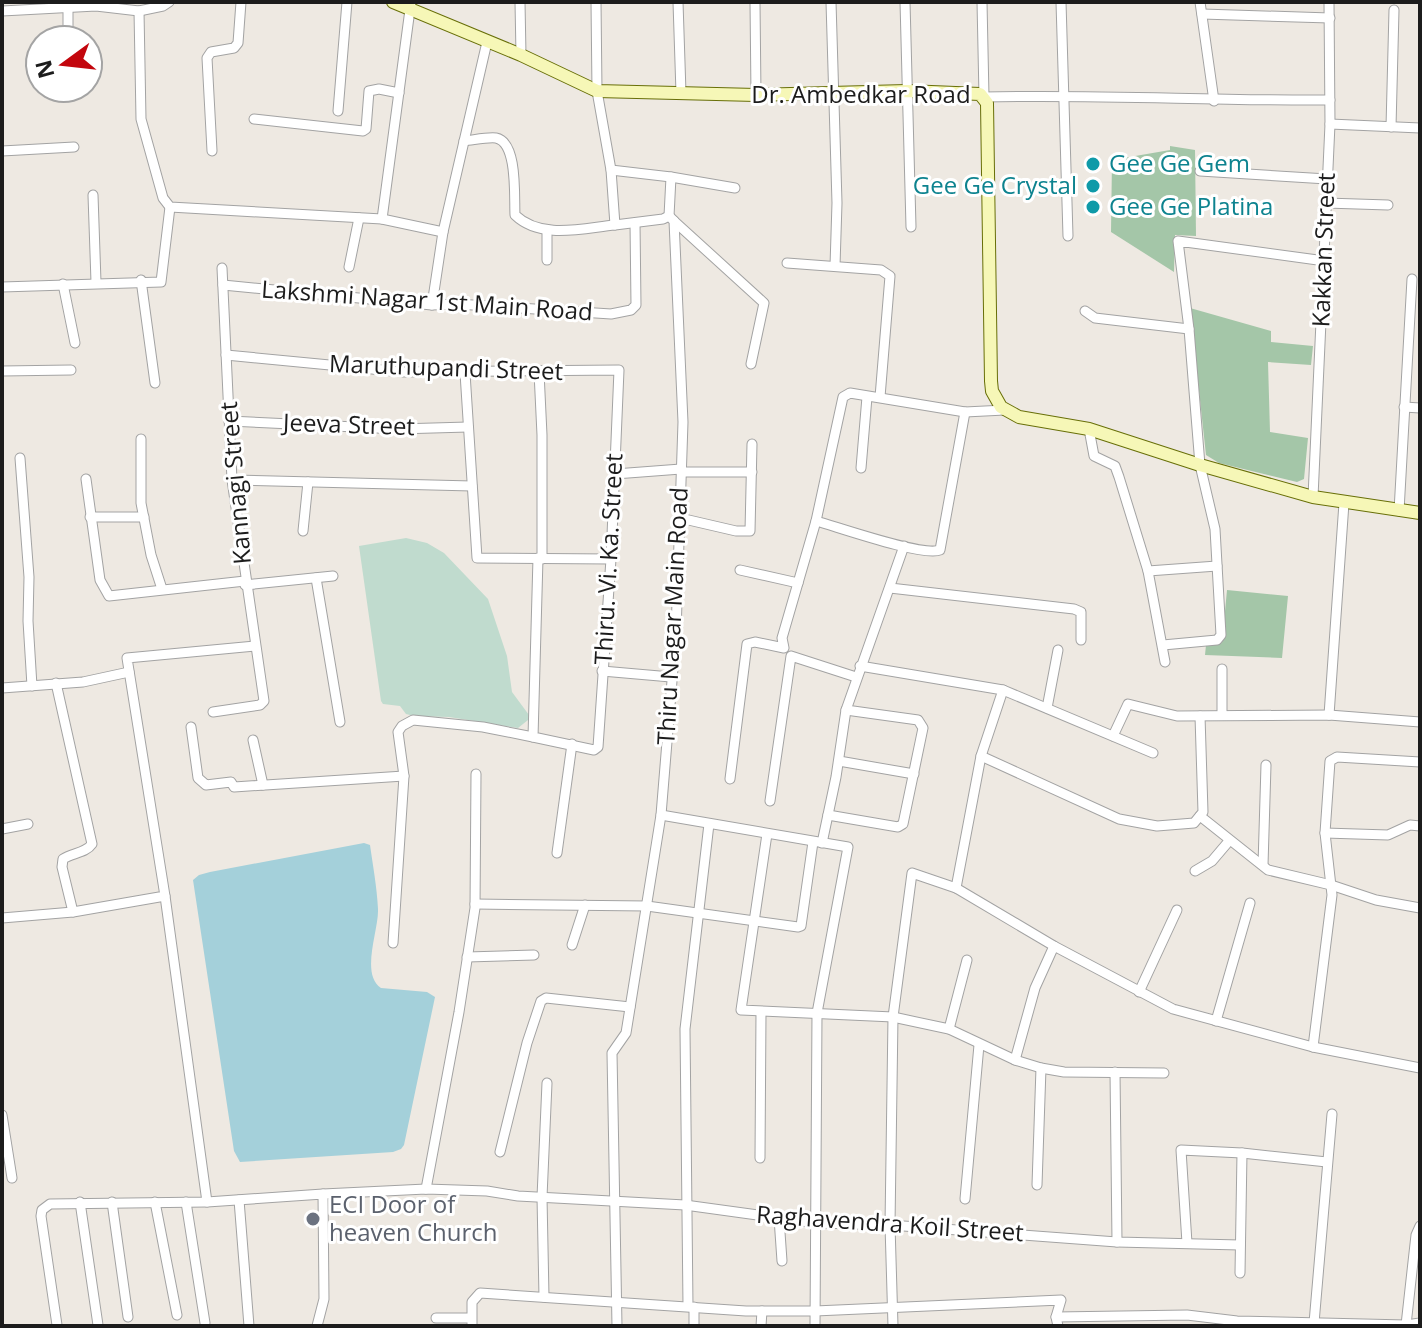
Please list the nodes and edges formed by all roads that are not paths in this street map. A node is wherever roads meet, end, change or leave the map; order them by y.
1 (169, 2) edge
2 (241, 2) edge
3 (347, 2) edge
4 (393, 2) edge
5 (520, 2) edge
6 (596, 2) edge
7 (678, 2) edge
8 (755, 2) edge
9 (831, 2) edge
10 (905, 2) edge
11 (982, 2) edge
12 (1061, 2) edge
13 (1200, 2) edge
14 (1329, 2) edge
15 (35, 6) edge
16 (411, 6) edge
17 (68, 8) junction
18 (1394, 10) dead end
19 (2, 11) edge
20 (139, 11) junction
21 (1202, 14) junction
22 (1330, 18) junction
23 (68, 24) edge
24 (487, 42) junction
25 (521, 55) junction
26 (597, 91) junction
27 (907, 91) junction
28 (399, 93) junction
29 (681, 93) junction
30 (833, 94) junction
31 (756, 95) junction
32 (1064, 95) junction
33 (984, 97) junction
34 (1330, 100) junction
35 (1214, 101) junction
36 (338, 111) dead end
37 (254, 119) dead end
38 (1330, 124) junction
39 (1391, 127) junction
40 (1420, 128) edge
41 (464, 141) junction
42 (74, 147) dead end
43 (2, 151) edge
44 (212, 151) dead end
45 (611, 170) junction
46 (1200, 171) dead end
47 (671, 177) junction
48 (1327, 179) junction
49 (735, 188) dead end
50 (93, 195) dead end
51 (1326, 203) junction
52 (1388, 205) dead end
53 (170, 207) junction
54 (359, 218) junction
55 (672, 218) junction
56 (382, 219) junction
57 (635, 223) junction
58 (615, 225) junction
59 (911, 227) dead end
60 (547, 230) junction
61 (443, 232) junction
62 (1068, 236) dead end
63 (547, 260) dead end
64 (1325, 261) junction
65 (787, 263) dead end
66 (835, 266) junction
67 (349, 267) dead end
68 (222, 268) dead end
69 (1412, 279) dead end
70 (141, 280) junction
71 (96, 282) junction
72 (63, 284) junction
73 (223, 285) junction
74 (2, 287) edge
75 (432, 305) junction
76 (1085, 311) dead end
77 (1415, 321) edge
78 (1189, 329) junction
79 (75, 343) dead end
80 (226, 355) junction
81 (751, 364) dead end
82 (71, 370) dead end
83 (619, 370) joint
84 (2, 371) edge
85 (539, 372) junction
86 (465, 373) junction
87 (155, 383) dead end
88 (867, 397) junction
89 (880, 397) junction
90 (1404, 407) junction
91 (1420, 408) edge
92 (1005, 410) junction
93 (965, 412) junction
94 (229, 421) junction
95 (468, 427) junction
96 (1089, 429) junction
97 (141, 439) dead end
98 (752, 444) dead end
99 (20, 458) dead end
100 (1200, 465) junction
101 (861, 468) dead end
102 (681, 470) junction
103 (752, 472) junction
104 (615, 474) junction
105 (86, 479) dead end
106 (232, 480) junction
107 (308, 482) junction
108 (472, 486) junction
109 (1313, 497) junction
110 (1344, 503) junction
111 (1399, 511) junction
112 (1420, 513) edge
113 (90, 517) junction
114 (144, 517) junction
115 (680, 518) junction
116 (816, 521) junction
117 (303, 531) dead end
118 (904, 546) junction
119 (540, 559) junction
120 (611, 559) junction
121 (1217, 566) junction
122 (740, 570) dead end
123 (1148, 571) junction
124 (333, 576) dead end
125 (316, 578) junction
126 (245, 583) junction
127 (798, 583) junction
128 (890, 588) junction
129 (162, 589) junction
130 (1081, 640) dead end
131 (1163, 645) junction
132 (255, 646) junction
133 (1058, 650) dead end
134 (1165, 662) dead end
135 (860, 666) junction
136 (1222, 669) dead end
137 (602, 671) junction
138 (129, 672) junction
139 (671, 677) junction
140 (856, 677) junction
141 (56, 683) junction
142 (32, 686) junction
143 (2, 688) edge
144 (1003, 690) junction
145 (1047, 708) junction
146 (846, 710) junction
147 (213, 712) dead end
148 (1222, 715) junction
149 (1329, 715) junction
150 (1200, 716) junction
151 (340, 722) dead end
152 (1420, 722) edge
153 (191, 727) dead end
154 (1113, 736) junction
155 (533, 737) junction
156 (253, 740) dead end
157 (572, 744) junction
158 (1153, 753) dead end
159 (981, 756) junction
160 (839, 761) junction
161 (1420, 762) edge
162 (1266, 765) dead end
163 (476, 774) dead end
164 (914, 774) junction
165 (404, 776) junction
166 (730, 779) dead end
167 (263, 785) junction
168 (770, 801) dead end
169 (661, 815) junction
170 (828, 815) junction
171 (1200, 816) junction
172 (28, 824) dead end
173 (709, 824) junction
174 (1420, 826) edge
175 (2, 829) edge
176 (1325, 833) junction
177 (767, 834) junction
178 (1229, 841) junction
179 (817, 843) junction
180 (557, 853) dead end
181 (1263, 865) junction
182 (1195, 871) dead end
183 (1331, 885) junction
184 (956, 888) junction
185 (165, 896) junction
186 (1250, 903) dead end
187 (475, 904) junction
188 (585, 905) junction
189 (647, 906) junction
190 (1420, 908) edge
191 (1177, 910) dead end
192 (73, 912) junction
193 (698, 913) junction
194 (2, 918) edge
195 (755, 920) junction
196 (393, 943) dead end
197 (572, 945) dead end
198 (1054, 946) junction
199 (534, 955) dead end
200 (467, 957) junction
201 (967, 960) dead end
202 (1139, 992) junction
203 (630, 1007) junction
204 (761, 1012) junction
205 (817, 1013) junction
206 (893, 1017) junction
207 (1216, 1021) junction
208 (949, 1029) junction
209 (979, 1045) junction
210 (1313, 1047) junction
211 (1015, 1060) junction
212 (1041, 1068) junction
213 (1420, 1068) edge
214 (1115, 1072) junction
215 (1164, 1073) dead end
216 (547, 1083) dead end
217 (1332, 1114) dead end
218 (2, 1115) edge
219 (500, 1152) dead end
220 (1242, 1153) junction
221 (760, 1158) dead end
222 (1327, 1162) junction
223 (12, 1178) dead end
224 (1037, 1185) dead end
225 (426, 1189) junction
226 (323, 1194) junction
227 (542, 1197) junction
228 (965, 1199) dead end
229 (239, 1200) junction
230 (615, 1200) junction
231 (80, 1202) junction
232 (112, 1202) junction
233 (155, 1202) junction
234 (186, 1202) junction
235 (207, 1202) junction
236 (685, 1205) junction
237 (779, 1218) junction
238 (816, 1223) junction
239 (890, 1225) junction
240 (1420, 1226) edge
241 (1117, 1242) junction
242 (1187, 1243) junction
243 (1240, 1245) junction
244 (782, 1261) dead end
245 (1240, 1273) dead end
246 (544, 1297) junction
247 (616, 1303) junction
248 (691, 1306) junction
249 (892, 1308) junction
250 (762, 1311) junction
251 (815, 1311) junction
252 (177, 1315) dead end
253 (128, 1317) dead end
254 (436, 1318) dead end
255 (1057, 1321) edge
256 (1188, 1321) edge
257 (471, 1322) edge
258 (205, 1323) dead end
259 (1314, 1323) junction
260 (1420, 1323) edge
261 (57, 1325) edge
262 (98, 1325) edge
263 (1348, 1325) edge
264 (1406, 1325) edge
265 (249, 1326) edge
266 (317, 1326) edge
267 (617, 1326) edge
268 (694, 1326) edge
269 (761, 1326) edge
270 (815, 1326) edge
271 (893, 1326) edge

1 - 20 street
2 - 44 street
3 - 36 street
4 - 16 street, Dr. Ambedkar Road
5 - 25 street
6 - 26 street
7 - 29 street
8 - 31 street
9 - 30 street
10 - 27 street
11 - 33 street
12 - 32 street
13 - 21 street
14 - 22 street, Kakkan Street
15 - 17 street
15 - 19 street
16 - 24 street, Dr. Ambedkar Road
16 - 28 street
17 - 20 street
17 - 23 street
18 - 39 street
20 - 53 street
21 - 22 street
21 - 35 street
22 - 34 street, Kakkan Street
24 - 25 street, Dr. Ambedkar Road
24 - 41 street
25 - 26 street, Dr. Ambedkar Road
26 - 29 street, Dr. Ambedkar Road
26 - 45 street
27 - 30 street, Dr. Ambedkar Road
27 - 33 street, Dr. Ambedkar Road
27 - 59 street
28 - 37 street
28 - 56 street
29 - 31 street, Dr. Ambedkar Road
30 - 31 street, Dr. Ambedkar Road
30 - 66 street
32 - 33 street
32 - 35 street
32 - 62 street
33 - 92 street, Dr. Ambedkar Road
34 - 35 street
34 - 38 street, Kakkan Street
38 - 39 street
38 - 48 street, Kakkan Street
39 - 40 street
41 - 60 street
41 - 61 street
42 - 43 street
45 - 47 street
45 - 58 street
46 - 48 street
47 - 49 street
47 - 55 street, Thiru Nagar Main Road
48 - 51 street, Kakkan Street
50 - 71 street
51 - 52 street
51 - 64 street, Kakkan Street
53 - 54 street
53 - 70 street
54 - 56 street
54 - 67 street
55 - 57 street
55 - 81 street
55 - 102 street, Thiru Nagar Main Road
56 - 61 street
57 - 58 street
57 - 75 street, Lakshmi Nagar 1st Main Road
58 - 60 street
60 - 63 street
61 - 75 street
64 - 78 street
64 - 109 street, Kakkan Street
65 - 66 street
66 - 89 street
68 - 73 street, Kannagi Street
69 - 77 street
70 - 71 street
70 - 87 street
71 - 72 street
72 - 74 street
72 - 79 street
73 - 75 street, Lakshmi Nagar 1st Main Road
73 - 80 street, Kannagi Street
76 - 78 street
77 - 90 street
78 - 100 street
80 - 86 street, Maruthupandi Street
80 - 94 street, Kannagi Street
82 - 84 street
83 - 85 street, Maruthupandi Street
83 - 104 street, Thiru. Vi. Ka. Street
85 - 86 street, Maruthupandi Street
85 - 119 street
86 - 95 street
88 - 89 street
88 - 101 street
88 - 116 street
89 - 93 street
90 - 91 street
90 - 111 street
92 - 93 street
92 - 96 street
93 - 118 street
94 - 95 street, Jeeva Street
94 - 106 street, Kannagi Street
95 - 108 street
96 - 100 street
96 - 123 street
97 - 114 street
98 - 103 street
99 - 142 street
100 - 109 street
100 - 121 street
102 - 103 street
102 - 104 street
102 - 115 street, Thiru Nagar Main Road
103 - 115 street
104 - 120 street, Thiru. Vi. Ka. Street
105 - 113 street
106 - 107 street
106 - 126 street, Kannagi Street
107 - 108 street
107 - 117 street
108 - 119 street
109 - 110 street
110 - 111 street
110 - 149 street
111 - 112 street
113 - 114 street
113 - 129 street
114 - 129 street
115 - 139 street, Thiru Nagar Main Road
116 - 118 street
116 - 127 street
118 - 128 street
119 - 120 street
119 - 155 street
120 - 137 street, Thiru. Vi. Ka. Street
121 - 123 street
121 - 131 street
122 - 127 street
123 - 131 street
124 - 125 street
125 - 126 street
125 - 151 street
126 - 129 street
126 - 132 street, Kannagi Street
127 - 166 street
128 - 130 street
128 - 135 street
131 - 134 street
132 - 138 street
132 - 147 street, Kannagi Street
133 - 145 street
135 - 140 street
135 - 144 street
136 - 148 street
137 - 139 street
137 - 157 street, Thiru. Vi. Ka. Street
138 - 141 street
138 - 185 street
139 - 169 street, Thiru Nagar Main Road
140 - 146 street
140 - 168 street
141 - 142 street
141 - 192 street
142 - 143 street
144 - 145 street
144 - 159 street
145 - 154 street
146 - 160 street
146 - 164 street
148 - 149 street
148 - 150 street
149 - 152 street
150 - 154 street
150 - 171 street
153 - 167 street
154 - 158 street
155 - 157 street
155 - 165 street
156 - 167 street
157 - 180 street
159 - 171 street
159 - 184 street
160 - 164 street
160 - 170 street
161 - 176 street
162 - 181 street
163 - 187 street
164 - 170 street
165 - 167 street
165 - 196 street
169 - 173 street
169 - 189 street, Thiru Nagar Main Road
170 - 179 street
171 - 178 street
172 - 175 street
173 - 177 street
173 - 193 street
174 - 176 street
176 - 183 street
177 - 179 street
177 - 195 street
178 - 181 street
178 - 182 street
179 - 195 street
179 - 205 street
181 - 183 street
183 - 190 street
183 - 210 street
184 - 198 street
184 - 206 street
185 - 192 street
185 - 235 street
186 - 207 street
187 - 188 street
187 - 200 street
188 - 189 street
188 - 197 street
189 - 193 street
189 - 203 street, Thiru Nagar Main Road
191 - 202 street
192 - 194 street
193 - 195 street
193 - 236 street
195 - 204 street
198 - 202 street
198 - 211 street
199 - 200 street
200 - 225 street
201 - 208 street
202 - 207 street
203 - 219 street
203 - 230 street, Thiru Nagar Main Road
204 - 205 street
204 - 221 street
205 - 206 street
205 - 238 street
206 - 208 street
206 - 239 street
207 - 210 street
208 - 209 street
209 - 211 street
209 - 228 street
210 - 213 street
211 - 212 street
212 - 214 street
212 - 224 street
214 - 215 street
214 - 241 street
216 - 227 street
217 - 222 street
218 - 223 street
220 - 222 street
220 - 242 street
220 - 243 street
222 - 259 street
225 - 226 street, Raghavendra Koil Street
225 - 227 street, Raghavendra Koil Street
226 - 229 street, Raghavendra Koil Street
226 - 266 street
227 - 230 street, Raghavendra Koil Street
227 - 246 street
229 - 235 street, Raghavendra Koil Street
229 - 265 street
230 - 236 street, Raghavendra Koil Street
230 - 247 street, Thiru Nagar Main Road
231 - 232 street, Raghavendra Koil Street
231 - 261 street, Raghavendra Koil Street
231 - 262 street
232 - 233 street, Raghavendra Koil Street
232 - 253 street
233 - 234 street, Raghavendra Koil Street
233 - 252 street
234 - 235 street, Raghavendra Koil Street
234 - 258 street
236 - 237 street, Raghavendra Koil Street
236 - 248 street
237 - 238 street, Raghavendra Koil Street
237 - 244 street
238 - 239 street, Raghavendra Koil Street
238 - 251 street
239 - 241 street, Raghavendra Koil Street
239 - 249 street
240 - 264 street
241 - 242 street, Raghavendra Koil Street
242 - 243 street, Raghavendra Koil Street
243 - 245 street
246 - 247 street
246 - 257 street
247 - 248 street
247 - 267 street, Thiru Nagar Main Road
248 - 250 street
248 - 268 street
249 - 251 street
249 - 255 street
249 - 271 street
250 - 251 street
250 - 269 street
251 - 270 street
254 - 257 street
255 - 256 street
256 - 259 street
259 - 263 street
260 - 264 street
263 - 264 street

